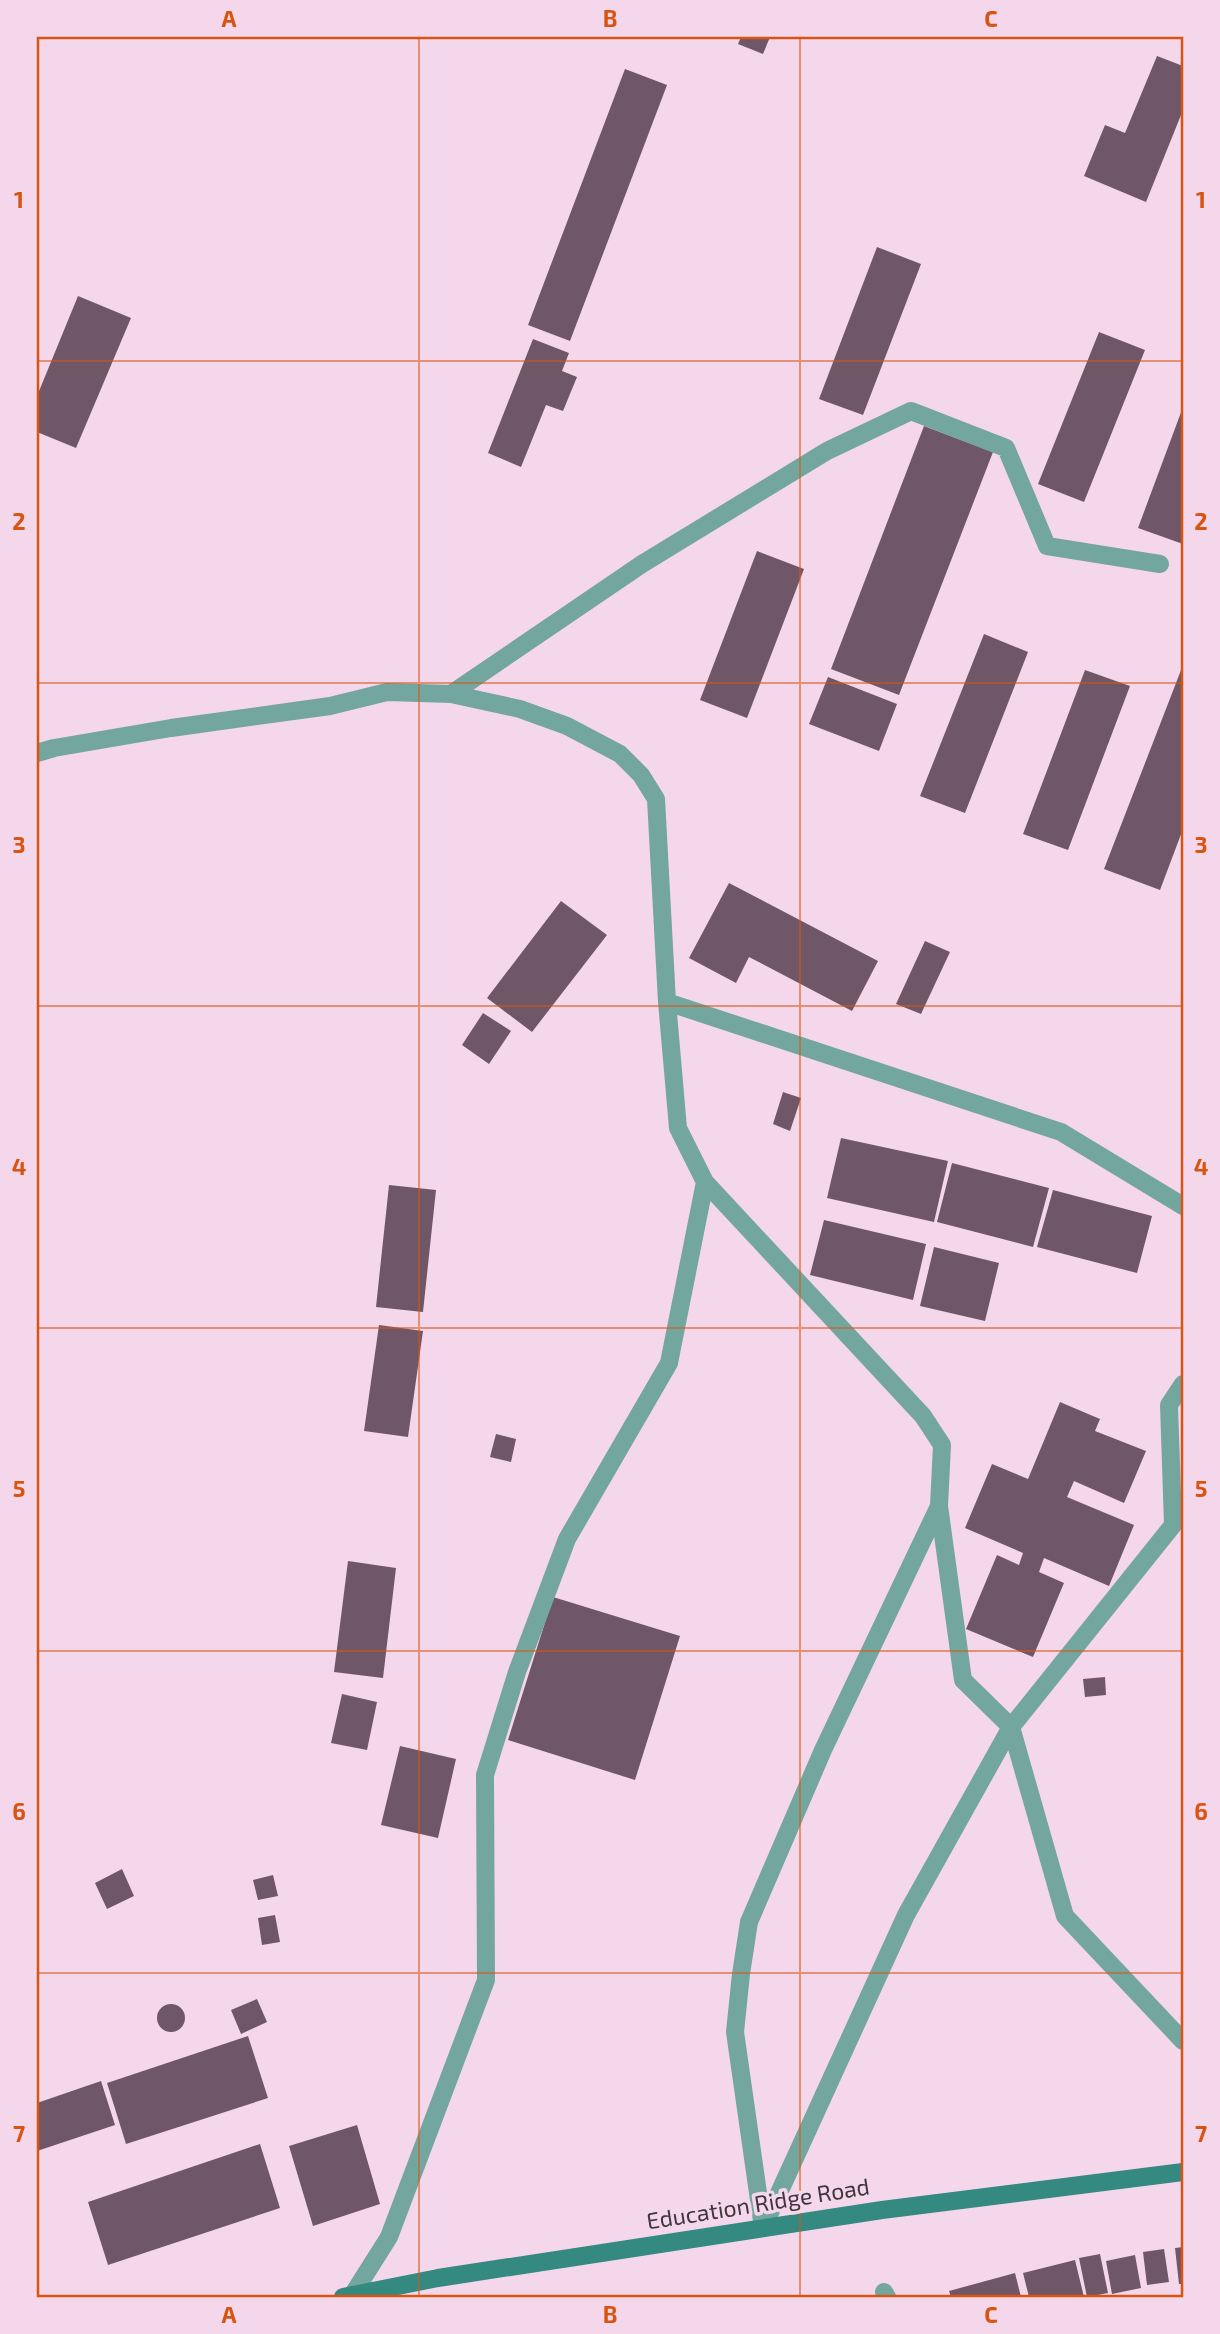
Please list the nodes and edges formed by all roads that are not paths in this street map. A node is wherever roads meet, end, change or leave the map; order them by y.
1 (1160, 564) dead end
2 (451, 694) junction
3 (37, 753) edge
4 (667, 1002) junction
5 (705, 1182) junction
6 (1183, 1206) edge
7 (1183, 1384) edge
8 (939, 1506) junction
9 (1011, 1727) junction
10 (1183, 2041) edge
11 (1183, 2172) edge
12 (763, 2228) junction
13 (348, 2296) edge

1 - 2 street
2 - 3 street
2 - 4 street
4 - 5 street
4 - 6 street
5 - 8 street
5 - 13 street
7 - 9 street
8 - 9 street
8 - 12 street
9 - 10 street
9 - 12 street
11 - 12 main road, Education Ridge Road
12 - 13 main road, Education Ridge Road

